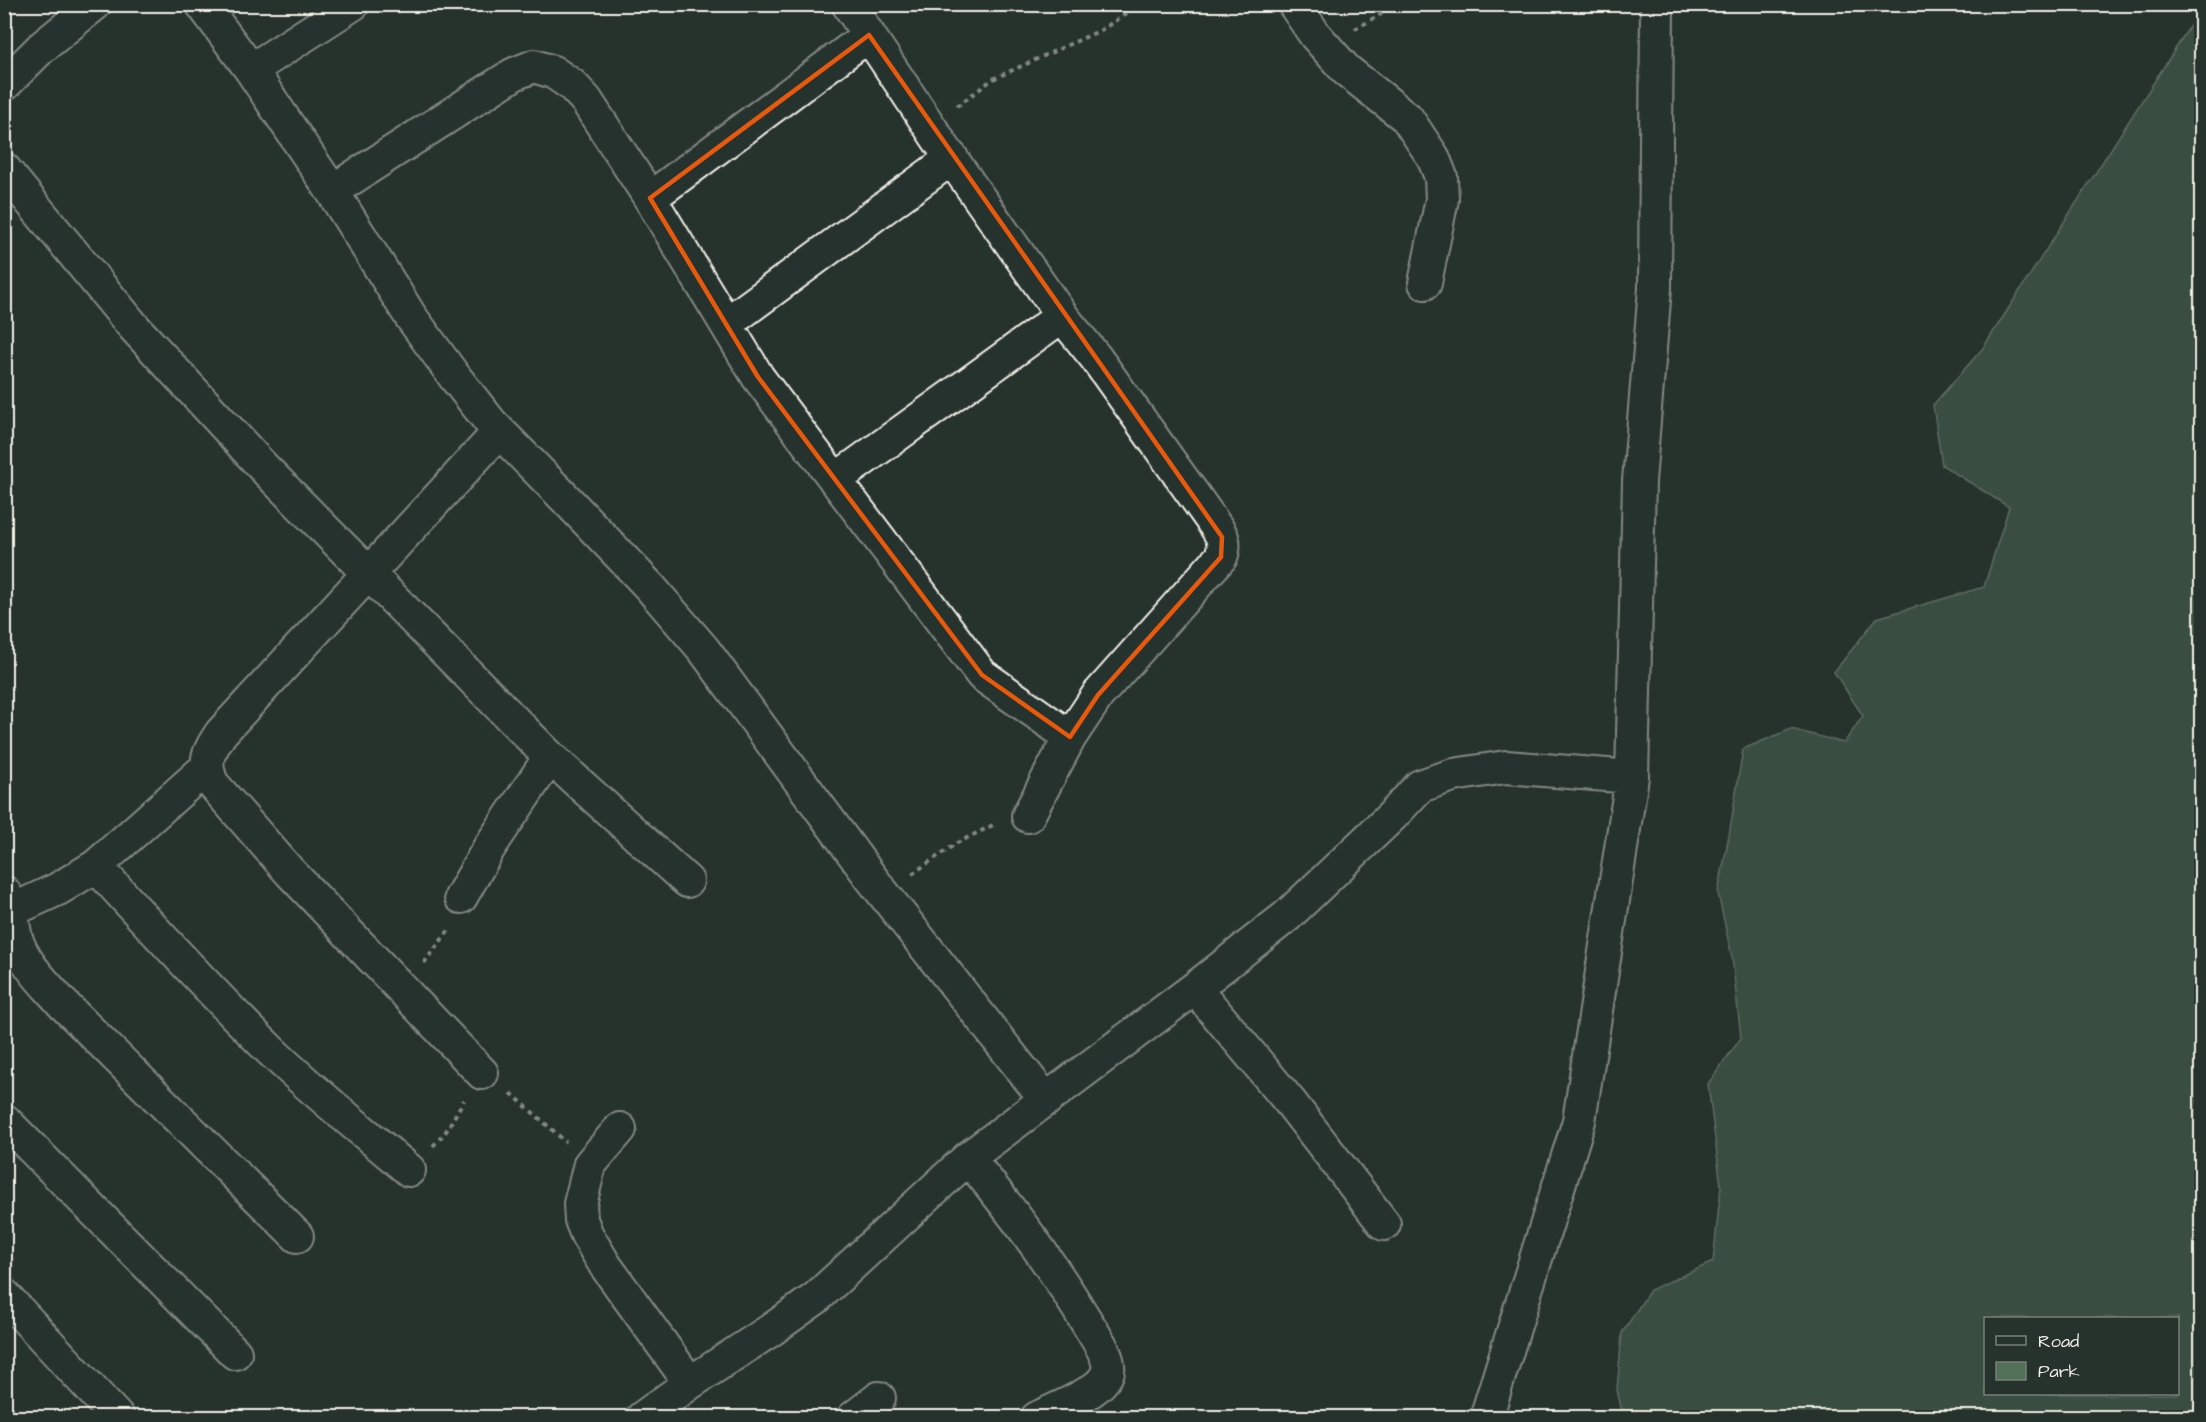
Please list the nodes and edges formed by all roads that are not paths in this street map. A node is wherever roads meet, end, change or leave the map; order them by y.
1 (95, 4) edge
2 (202, 4) edge
3 (353, 4) edge
4 (848, 4) edge
5 (1294, 4) edge
6 (1657, 4) edge
7 (869, 34) junction
8 (251, 70) junction
9 (4, 86) edge
10 (952, 158) junction
11 (4, 169) edge
12 (332, 191) junction
13 (650, 198) junction
14 (1425, 284) dead end
15 (1062, 316) junction
16 (726, 324) junction
17 (499, 432) junction
18 (835, 480) junction
19 (368, 574) junction
20 (1070, 737) junction
21 (550, 757) junction
22 (206, 768) junction
23 (1632, 777) junction
24 (1028, 816) road end
25 (96, 866) junction
26 (687, 881) dead end
27 (461, 897) road end
28 (7, 906) edge
29 (1195, 988) junction
30 (483, 1073) road end
31 (1046, 1100) junction
32 (4, 1120) edge
33 (620, 1129) dead end
34 (968, 1158) junction
35 (409, 1170) road end
36 (1384, 1224) dead end
37 (297, 1236) dead end
38 (4, 1296) edge
39 (235, 1353) dead end
40 (690, 1383) junction
41 (879, 1398) dead end
42 (118, 1418) edge
43 (642, 1418) edge
44 (853, 1418) edge
45 (1037, 1418) edge
46 (1486, 1418) edge

1 - 9 street
2 - 8 street
3 - 8 street
4 - 7 street
5 - 14 street
6 - 23 street
7 - 10 street
7 - 13 street
8 - 12 street
10 - 15 street
10 - 16 street
11 - 19 street
12 - 13 street
12 - 17 street
13 - 16 street
15 - 18 street
15 - 20 street
16 - 18 street
17 - 19 street
17 - 31 street
18 - 20 street
19 - 21 street
19 - 22 street
20 - 24 street
21 - 26 street
21 - 27 street
22 - 25 street
22 - 30 street
23 - 29 street
23 - 46 street
25 - 28 street
25 - 35 street
28 - 37 street
29 - 31 street
29 - 36 street
31 - 34 street
32 - 39 street
33 - 40 street
34 - 40 street
34 - 45 street
38 - 42 street
40 - 43 street
41 - 44 street

